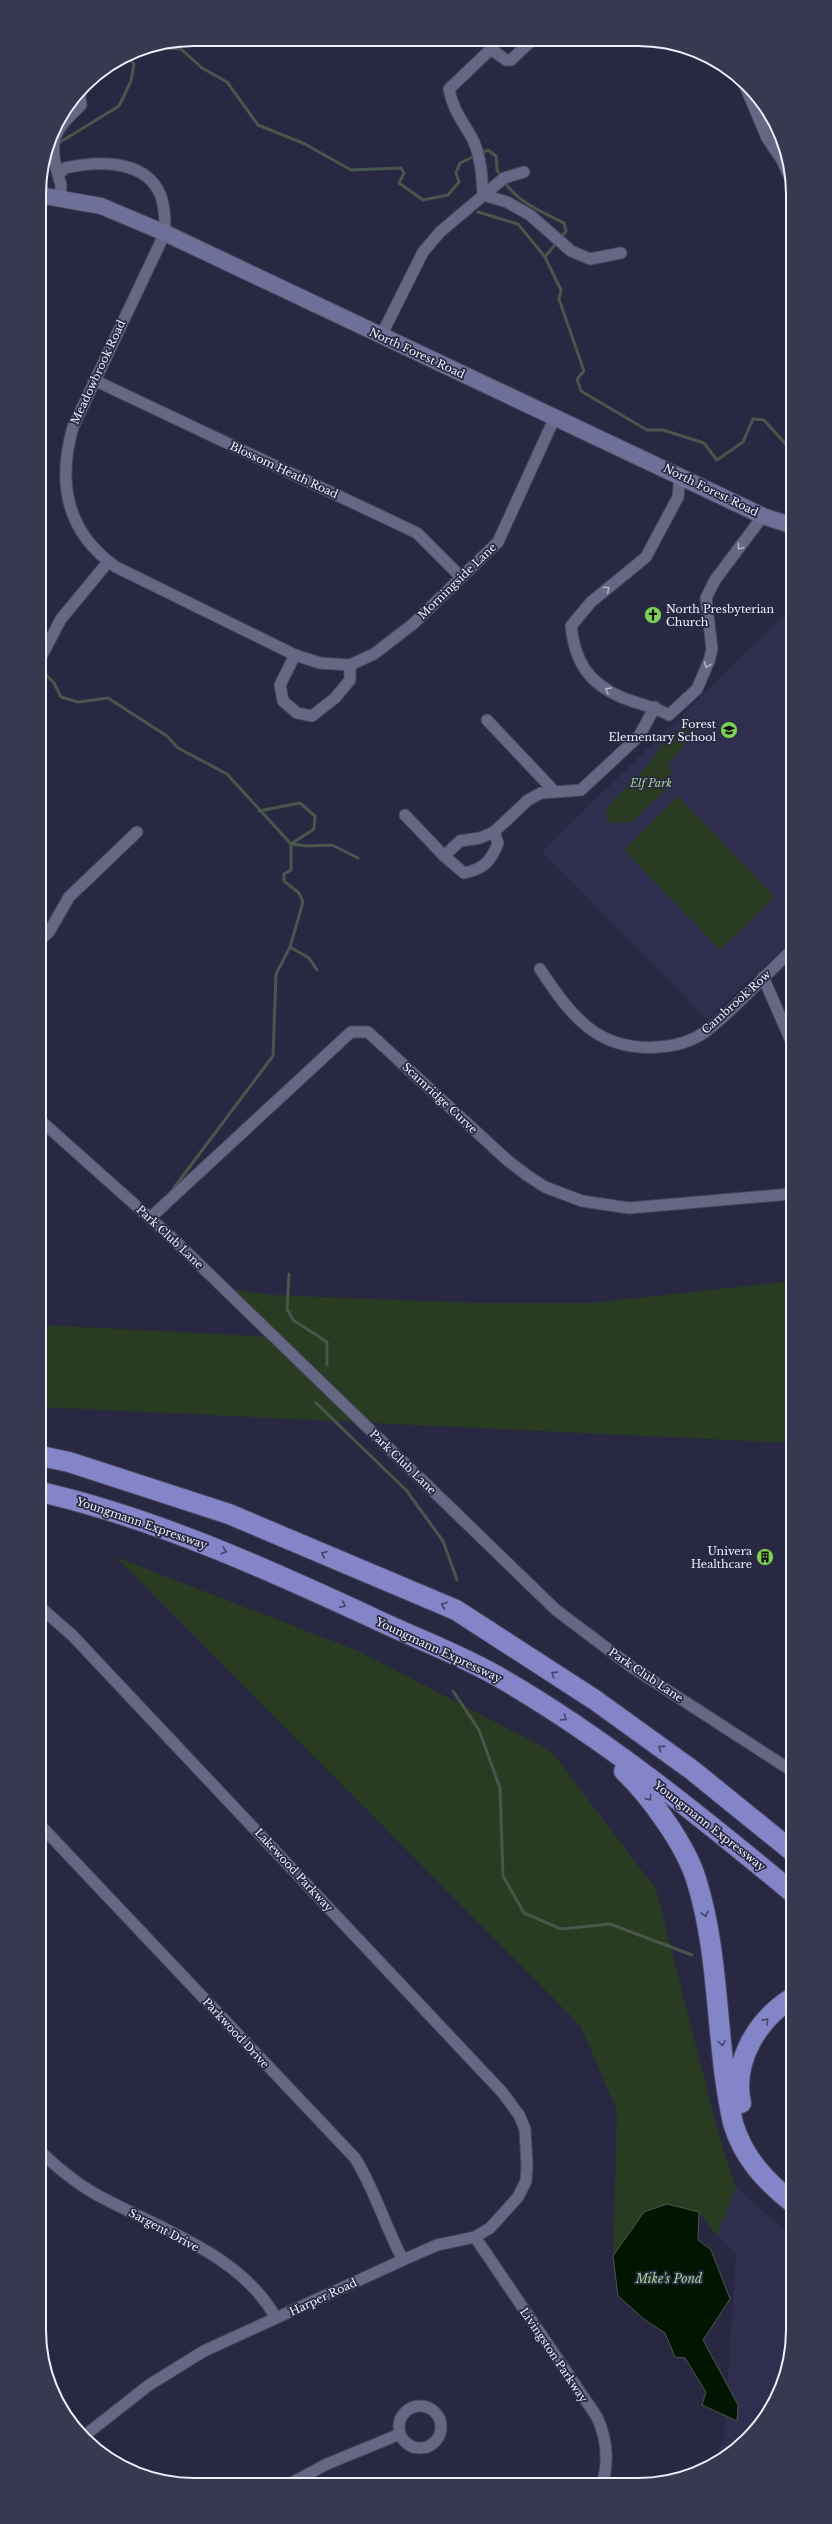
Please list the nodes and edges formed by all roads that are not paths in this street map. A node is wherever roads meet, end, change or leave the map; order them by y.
1 (526, 46) edge
2 (750, 97) edge
3 (80, 99) edge
4 (70, 114) edge
5 (54, 147) edge
6 (782, 160) edge
7 (524, 172) dead end
8 (58, 175) junction
9 (484, 195) junction
10 (46, 196) edge
11 (60, 197) junction
12 (165, 233) junction
13 (621, 253) dead end
14 (381, 336) junction
15 (94, 380) junction
16 (554, 417) junction
17 (680, 476) junction
18 (763, 516) junction
19 (786, 524) edge
20 (108, 562) junction
21 (461, 577) junction
22 (46, 648) edge
23 (295, 655) junction
24 (350, 665) junction
25 (655, 707) junction
26 (487, 720) dead end
27 (555, 792) junction
28 (405, 815) dead end
29 (137, 832) dead end
30 (494, 832) junction
31 (444, 856) junction
32 (46, 935) edge
33 (786, 956) edge
34 (540, 969) dead end
35 (763, 977) junction
36 (786, 1030) edge
37 (46, 1125) edge
38 (786, 1194) edge
39 (150, 1218) junction
40 (46, 1457) edge
41 (46, 1493) edge
42 (46, 1613) edge
43 (582, 1730) junction
44 (786, 1767) edge
45 (692, 1770) junction
46 (46, 1831) edge
47 (786, 1832) edge
48 (786, 1846) edge
49 (786, 1887) edge
50 (786, 2002) edge
51 (527, 2145) joint
52 (46, 2156) edge
53 (786, 2185) edge
54 (786, 2198) edge
55 (474, 2237) junction
56 (403, 2260) junction
57 (276, 2318) junction
58 (88, 2433) edge
59 (400, 2434) dead end
60 (301, 2478) edge
61 (604, 2478) edge

1 - 9 street
2 - 6 street
3 - 4 street
5 - 8 street
7 - 9 street
8 - 11 street
8 - 12 street
9 - 13 street
9 - 14 street
10 - 11 main road, North Forest Road
11 - 12 main road, North Forest Road
12 - 14 main road, North Forest Road
12 - 15 street, Meadowbrook Road
14 - 16 main road, North Forest Road
15 - 20 street, Meadowbrook Road
15 - 21 street, Blossom Heath Road
16 - 17 main road, North Forest Road
16 - 21 street, Morningside Lane
17 - 18 main road, North Forest Road
25 -> 17 street
18 - 19 main road, North Forest Road
18 -> 25 street
20 - 22 street
20 - 23 street, Meadowbrook Road
21 - 24 street, Morningside Lane
23 - 24 street, Morningside Lane
23 - 24 street
25 - 27 street
26 - 27 street
27 - 30 street
28 - 31 street
29 - 32 street
30 - 31 street
30 - 31 street
33 - 35 street, Cambrook Row
34 - 35 street, Cambrook Row
35 - 36 street
37 - 39 street, Park Club Lane
38 - 39 street, Scamridge Curve
39 - 44 street, Park Club Lane
45 -> 40 highway
41 -> 43 highway, Youngmann Expressway
42 - 51 street, Lakewood Parkway
43 - 49 highway, Youngmann Expressway
43 -> 54 highway
45 - 47 highway
45 - 48 highway
46 - 56 street, Parkwood Drive
53 -> 50 highway
51 - 55 street, Harper Road
52 - 57 street, Sargent Drive
55 - 56 street, Harper Road
55 - 61 street, Livingston Parkway
56 - 57 street, Harper Road
57 - 58 street, Harper Road
59 - 60 street

